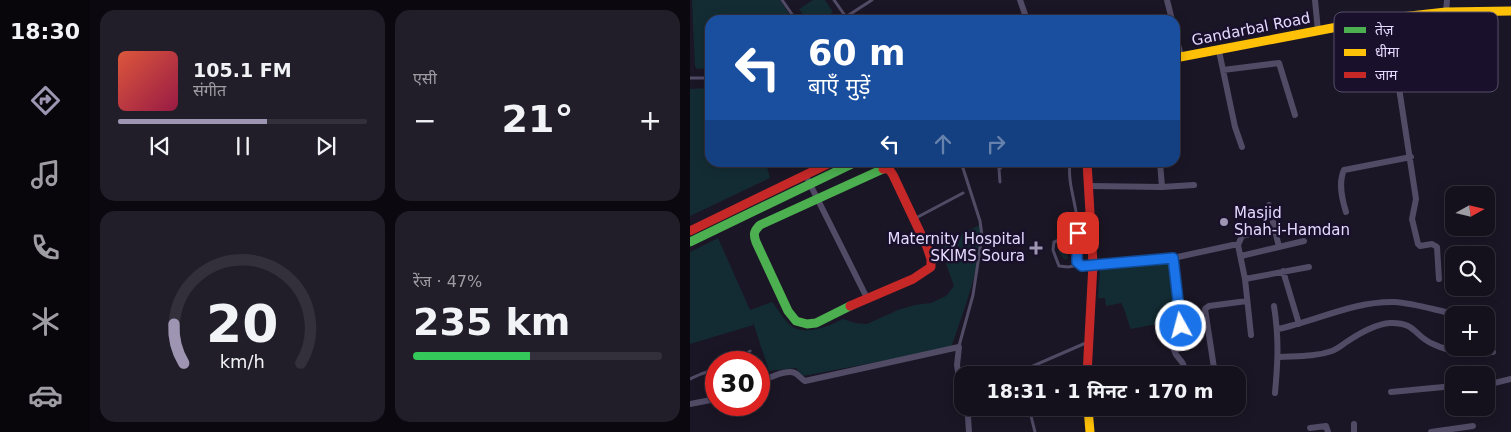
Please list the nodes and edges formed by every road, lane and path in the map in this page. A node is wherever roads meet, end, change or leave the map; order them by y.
1 (782, 0) edge
2 (834, 0) edge
3 (872, 0) edge
4 (1020, 0) edge
5 (1167, 0) edge
6 (1315, 0) edge
7 (1447, 0) edge
8 (1511, 11) edge
9 (1446, 12) joint
10 (792, 15) edge
11 (845, 15) edge
12 (849, 15) edge
13 (1024, 15) edge
14 (1171, 15) edge
15 (1334, 28) edge
16 (1318, 31) junction
17 (1219, 51) junction
18 (1180, 57) edge
19 (1223, 70) junction
20 (690, 78) edge
21 (705, 78) edge
22 (1399, 92) edge
23 (1295, 114) dead end
24 (1242, 147) dead end
25 (1411, 157) junction
26 (821, 167) edge
27 (845, 167) edge
28 (962, 167) edge
29 (1001, 167) edge
30 (1070, 167) edge
31 (1088, 167) edge
32 (1160, 167) edge
33 (806, 174) junction
34 (1000, 182) dead end
35 (810, 183) junction
36 (1194, 185) dead end
37 (1090, 186) junction
38 (1162, 187) junction
39 (963, 193) dead end
40 (818, 199) junction
41 (1269, 206) dead end
42 (1346, 212) dead end
43 (914, 219) junction
44 (1274, 228) junction
45 (690, 231) edge
46 (1078, 233) junction
47 (1304, 241) dead end
48 (690, 242) edge
49 (1238, 245) junction
50 (1279, 247) junction
51 (1241, 256) junction
52 (1173, 258) junction
53 (1093, 264) junction
54 (1079, 265) junction
55 (1308, 267) dead end
56 (1283, 272) junction
57 (1245, 278) junction
58 (1439, 279) dead end
59 (867, 298) junction
60 (1248, 301) junction
61 (1274, 306) dead end
62 (1445, 312) edge
63 (1299, 324) junction
64 (1278, 329) junction
65 (1251, 335) dead end
66 (1088, 342) junction
67 (959, 348) junction
68 (1445, 348) edge
69 (1279, 357) junction
70 (957, 366) edge
71 (1033, 366) edge
72 (1087, 366) edge
73 (1184, 366) edge
74 (1214, 366) edge
75 (705, 373) edge
76 (770, 377) edge
77 (690, 379) edge
78 (1511, 379) edge
79 (1495, 383) edge
80 (1445, 387) edge
81 (1391, 392) dead end
82 (1275, 393) dead end
83 (705, 401) edge
84 (690, 404) edge
85 (968, 416) edge
86 (1032, 416) edge
87 (1089, 416) edge
88 (1354, 424) dead end
89 (1473, 426) dead end
90 (1310, 428) dead end
91 (969, 432) edge
92 (1036, 432) edge
93 (1090, 432) edge
94 (1328, 432) edge
95 (1354, 432) edge
96 (1431, 432) edge

1 - 10 lane
2 - 11 lane
3 - 12 lane
4 - 13 street
5 - 14 street
6 - 16 street
7 - 9 street
8 - 9 main road, Gandarbal Road
15 - 16 main road, Gandarbal Road
16 - 17 main road, Gandarbal Road
17 - 18 main road, Gandarbal Road
17 - 19 street
19 - 23 street
19 - 24 street
20 - 21 lane
22 - 25 street
25 - 42 street
25 - 58 street
26 - 33 main road
27 - 35 main road
28 - 67 lane
29 - 34 lane
30 - 46 lane
31 - 37 main road
32 - 38 street
33 - 35 street
33 - 45 main road
35 - 40 street
35 - 48 main road
36 - 38 street
37 - 38 street
37 - 53 main road
39 - 43 lane
40 - 43 main road
40 - 59 street
40 - 59 main road
41 - 44 street
43 - 59 main road
44 - 49 street
44 - 50 street
46 - 54 lane
46 - 54 lane
47 - 50 street
49 - 51 street
49 - 52 street
50 - 51 street
51 - 57 street
52 - 53 street
52 - 73 street
53 - 54 lane
53 - 66 main road
55 - 56 street
56 - 57 street
56 - 63 street
57 - 60 street
60 - 65 street
60 - 74 street
61 - 64 street
62 - 63 street
63 - 64 street
64 - 69 street
66 - 71 lane
66 - 72 main road
67 - 70 street
67 - 76 street
68 - 69 street
69 - 82 street
75 - 77 lane
78 - 79 street
80 - 81 street
83 - 84 street
85 - 91 street
86 - 92 lane
87 - 93 main road
88 - 95 street
89 - 96 street
90 - 94 street

